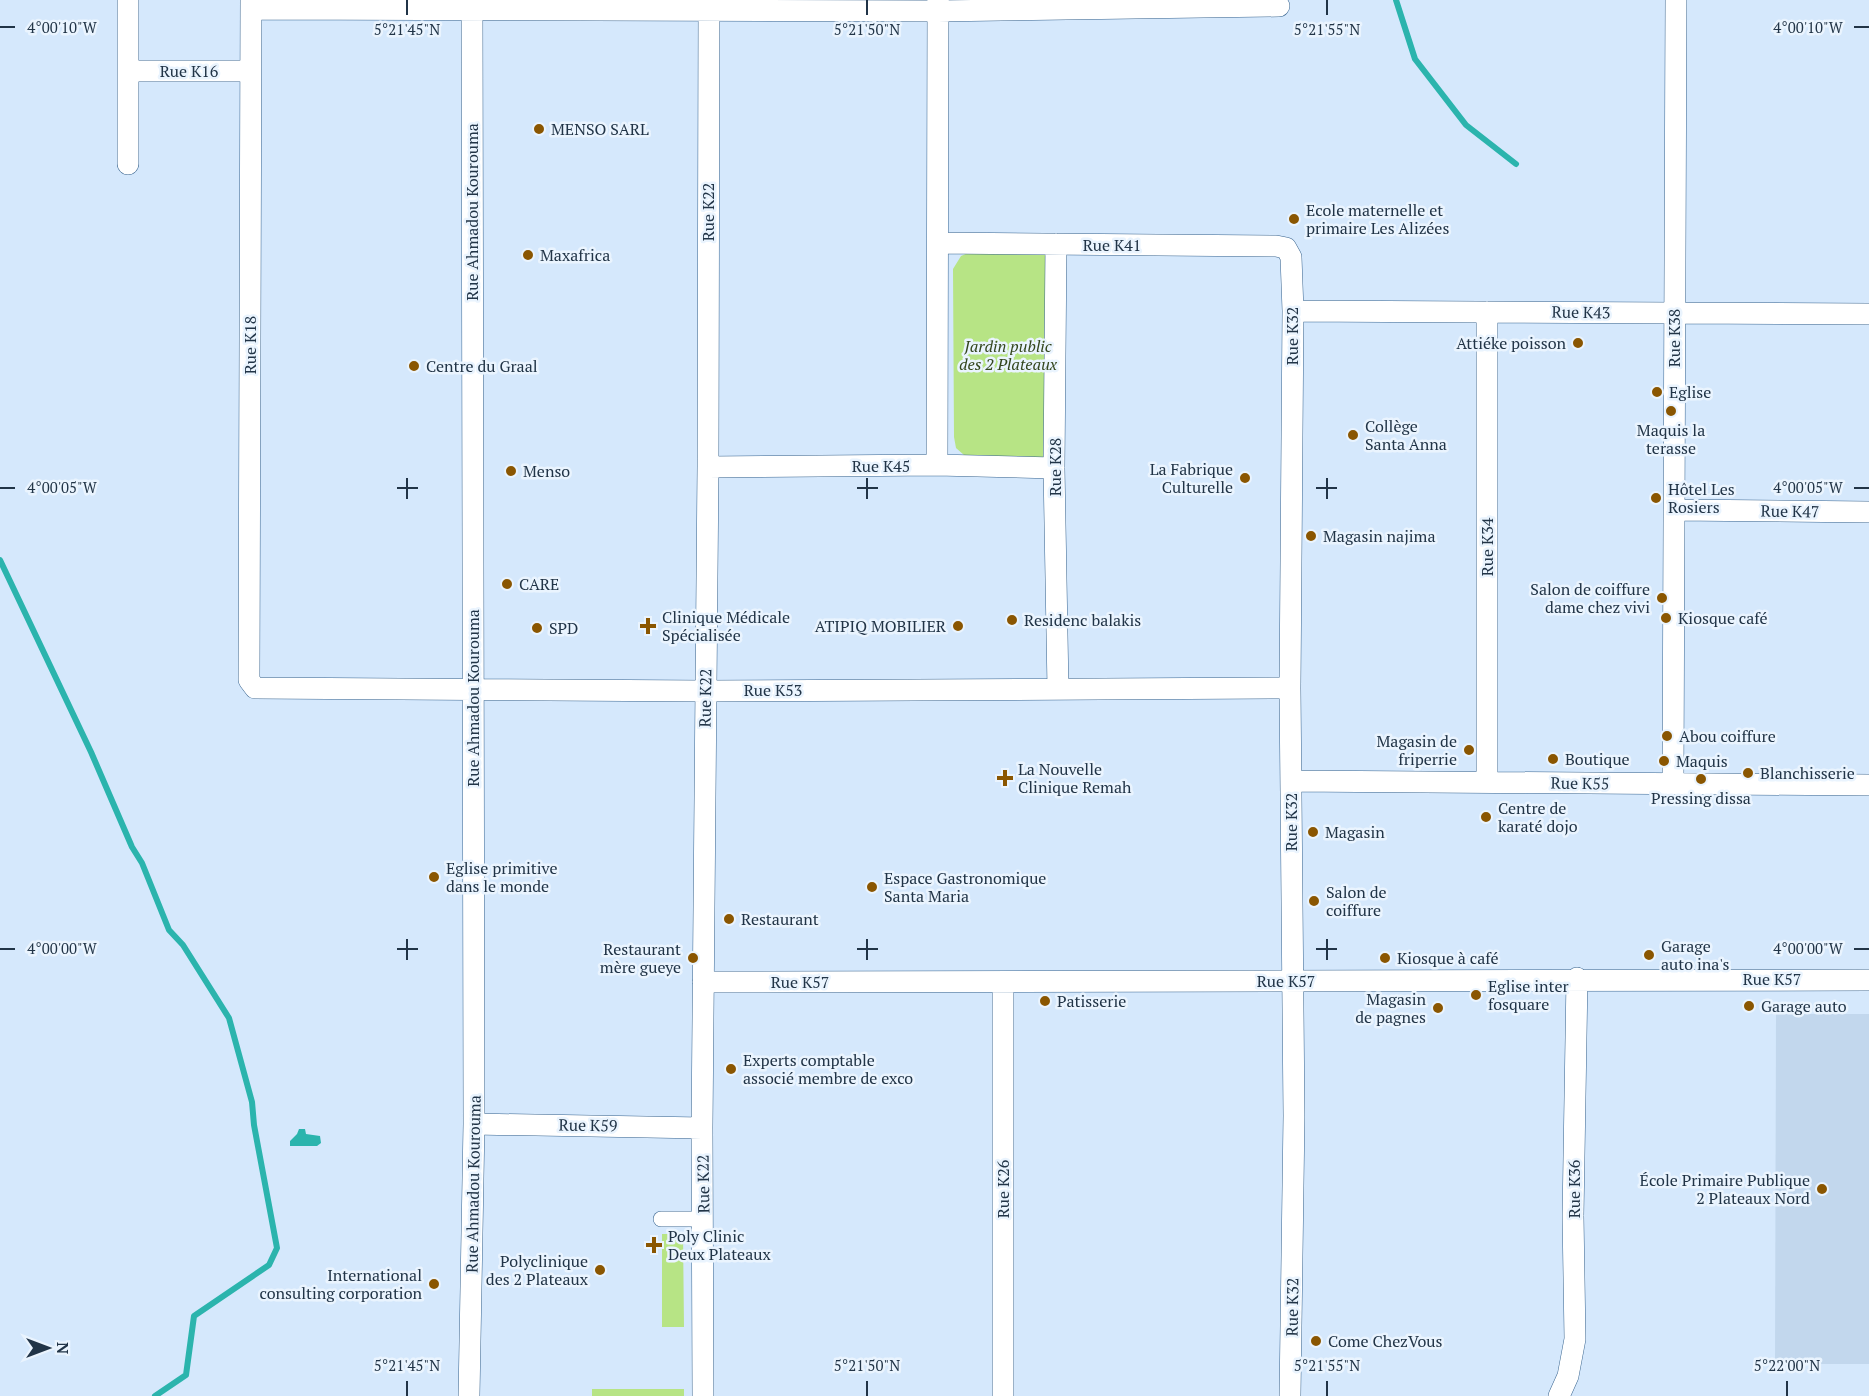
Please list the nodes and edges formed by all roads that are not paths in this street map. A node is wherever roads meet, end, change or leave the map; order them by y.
1 (128, 0) edge
2 (1676, 0) edge
3 (1157, 4) edge
4 (251, 5) edge
5 (471, 5) edge
6 (708, 5) edge
7 (938, 5) edge
8 (1279, 6) dead end
9 (129, 71) junction
10 (250, 71) junction
11 (128, 164) dead end
12 (938, 243) junction
13 (1056, 244) junction
14 (1286, 248) joint
15 (1293, 311) junction
16 (1487, 312) junction
17 (1674, 313) junction
18 (1869, 314) edge
19 (937, 465) junction
20 (708, 467) junction
21 (1054, 468) junction
22 (1674, 510) junction
23 (1869, 512) edge
24 (255, 688) joint
25 (1290, 688) junction
26 (1058, 689) junction
27 (474, 690) junction
28 (705, 691) junction
29 (1291, 782) junction
30 (1487, 782) junction
31 (1673, 784) junction
32 (1869, 785) edge
33 (1577, 978) junction
34 (1869, 980) edge
35 (1292, 981) junction
36 (703, 982) junction
37 (1003, 982) junction
38 (474, 1124) junction
39 (702, 1128) junction
40 (704, 1218) junction
41 (661, 1219) dead end
42 (469, 1396) edge
43 (704, 1396) edge
44 (1003, 1396) edge
45 (1290, 1396) edge
46 (1559, 1396) edge

1 - 9 street
2 - 17 street, Rue K38
3 - 7 street
3 - 8 street
4 - 5 street
4 - 10 street, Rue K18
5 - 6 street
5 - 27 street, Rue Ahmadou Kourouma
6 - 7 street
6 - 20 street, Rue K22
7 - 12 street
9 - 10 street, Rue K16
9 - 11 street
10 - 24 street, Rue K18
12 - 13 street, Rue K41
12 - 19 street
13 - 14 street, Rue K41
13 - 21 street, Rue K28
14 - 15 street, Rue K32
15 - 16 street, Rue K43
15 - 25 street, Rue K32
16 - 17 street, Rue K43
16 - 30 street, Rue K34
17 - 18 street, Rue K43
17 - 22 street, Rue K38
19 - 20 street, Rue K45
19 - 21 street, Rue K45
20 - 28 street, Rue K22
21 - 26 street, Rue K28
22 - 23 street, Rue K47
22 - 31 street, Rue K38
24 - 27 street, Rue K53
25 - 26 street, Rue K53
25 - 29 street, Rue K32
26 - 28 street, Rue K53
27 - 28 street, Rue K53
27 - 38 street, Rue Ahmadou Kourouma
28 - 36 street, Rue K22
29 - 30 street, Rue K55
29 - 35 street, Rue K32
30 - 31 street, Rue K55
31 - 32 street, Rue K55
33 - 34 street, Rue K57
33 - 35 street, Rue K57
33 - 46 street, Rue K36
35 - 37 street, Rue K57
35 - 45 street, Rue K32
36 - 37 street, Rue K57
36 - 39 street, Rue K22
37 - 44 street, Rue K26
38 - 39 street, Rue K59
38 - 42 street, Rue Ahmadou Kourouma
39 - 40 street, Rue K22
40 - 41 street
40 - 43 street, Rue K22

